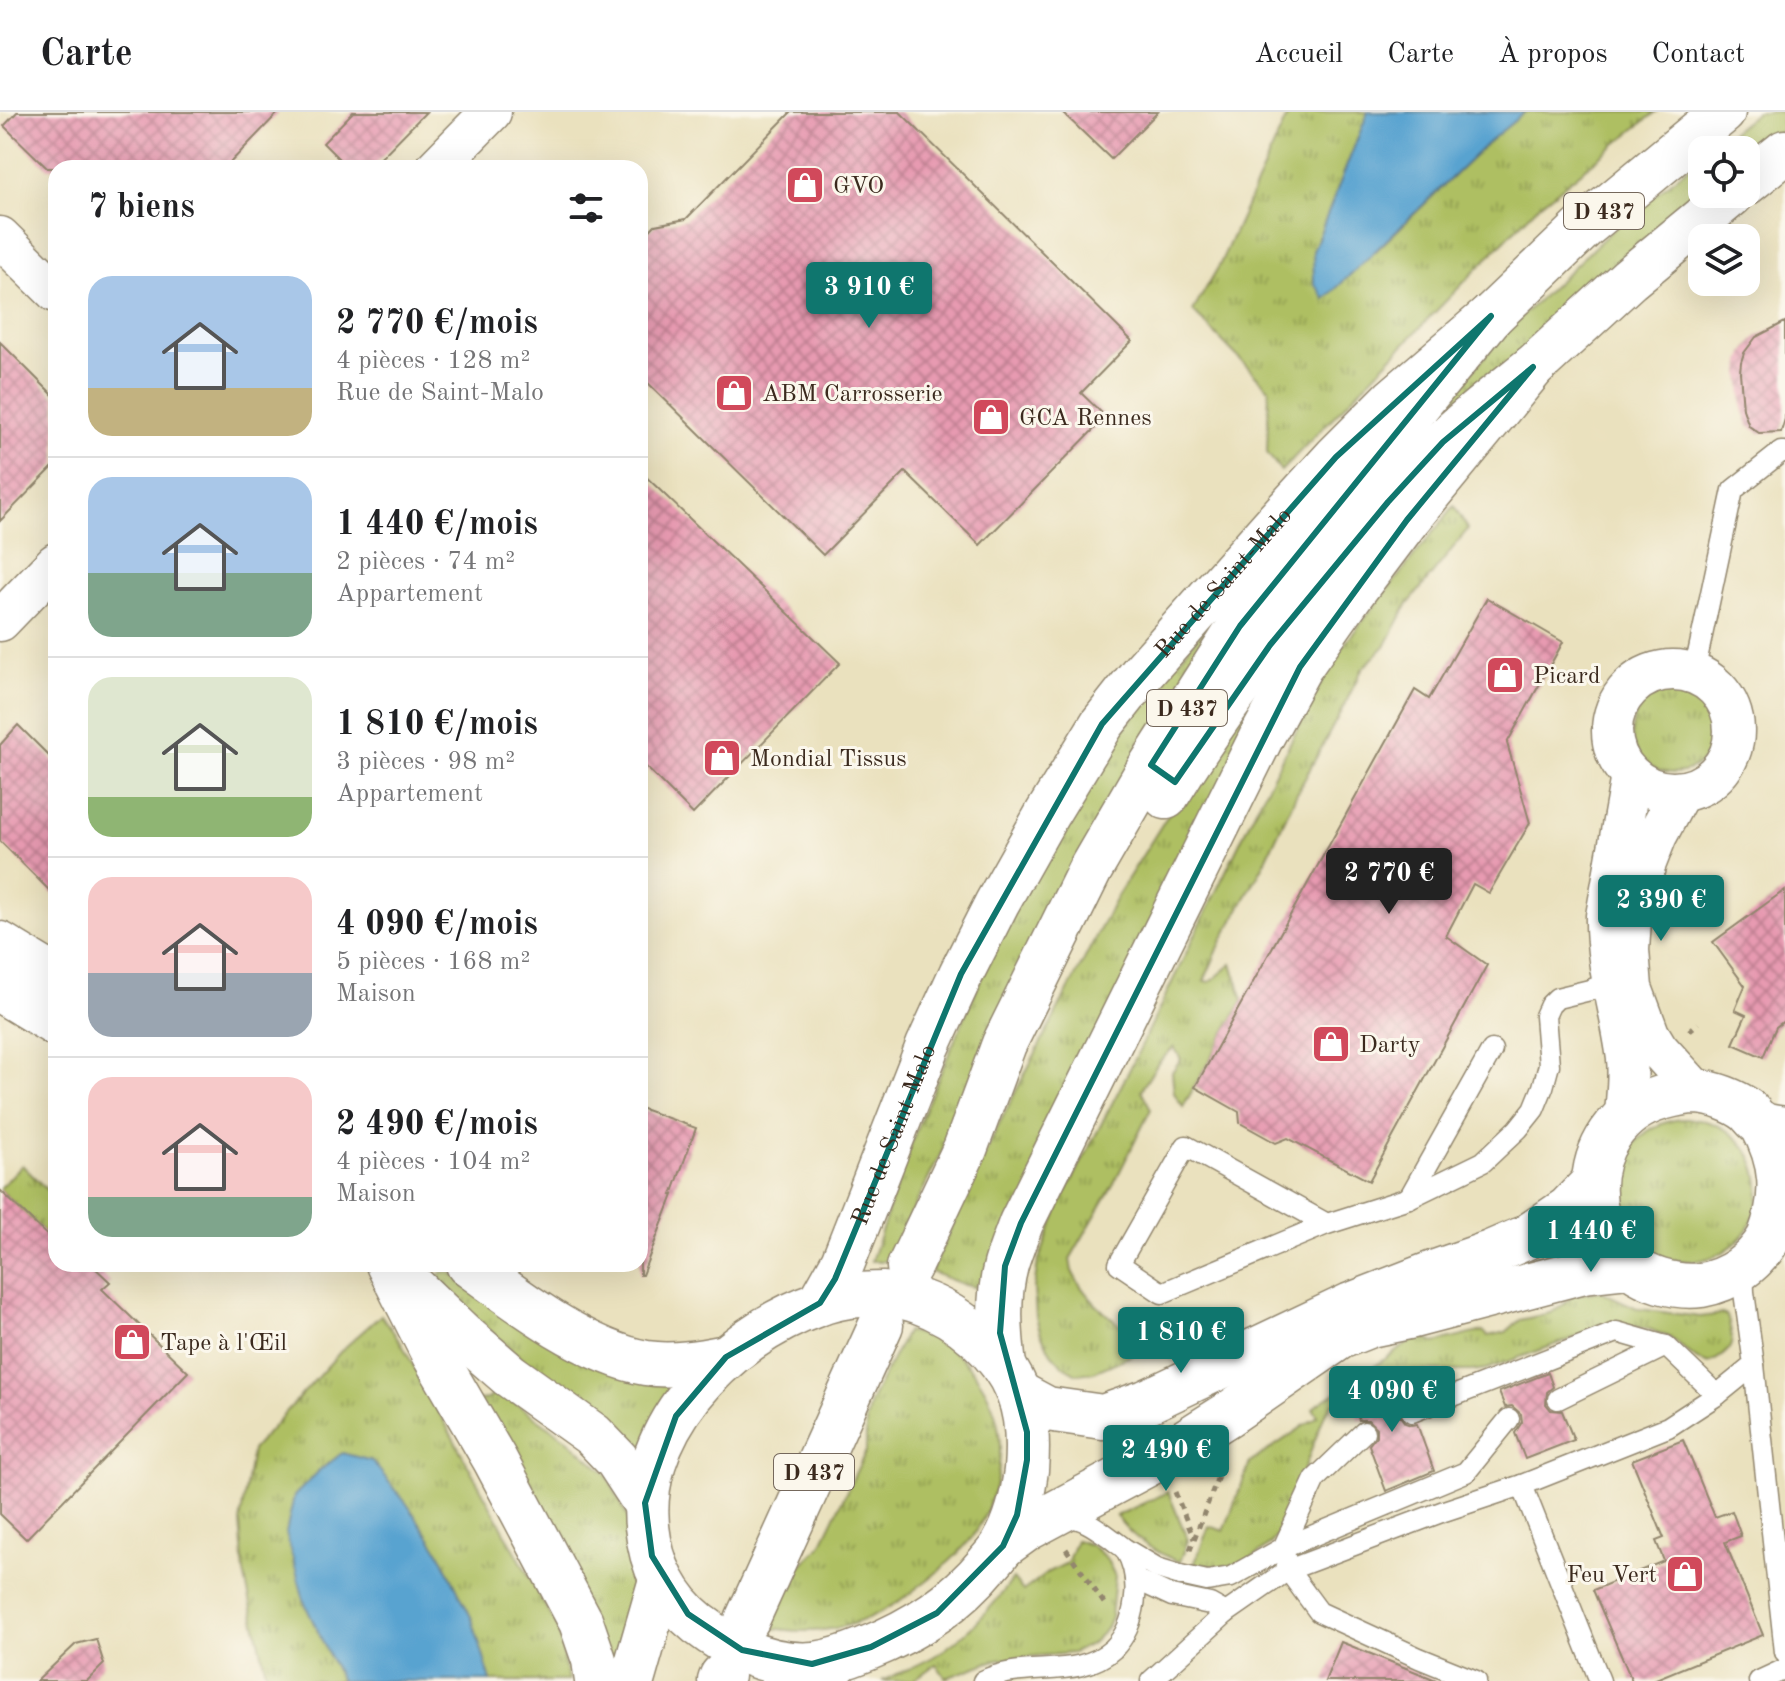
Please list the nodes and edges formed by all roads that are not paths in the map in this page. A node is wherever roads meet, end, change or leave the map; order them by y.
1 (491, 112) edge
2 (1723, 112) edge
3 (1785, 152) edge
4 (444, 160) edge
5 (1760, 172) edge
6 (1715, 208) edge
7 (0, 237) edge
8 (48, 284) edge
9 (1491, 316) junction
10 (1533, 367) junction
11 (1785, 452) edge
12 (48, 571) edge
13 (0, 621) edge
14 (1694, 673) junction
15 (1631, 776) junction
16 (1680, 792) junction
17 (0, 944) edge
18 (48, 973) edge
19 (1612, 981) junction
20 (0, 990) edge
21 (48, 1019) edge
22 (1492, 1050) dead end
23 (1697, 1092) junction
24 (1625, 1116) junction
25 (1773, 1126) edge
26 (965, 1149) junction
27 (1593, 1183) junction
28 (1409, 1198) junction
29 (1782, 1215) edge
30 (1327, 1224) junction
31 (1629, 1266) junction
32 (909, 1267) dead end
33 (1743, 1268) junction
34 (392, 1272) edge
35 (396, 1272) edge
36 (480, 1272) edge
37 (820, 1303) junction
38 (881, 1325) dead end
39 (1666, 1346) junction
40 (726, 1357) junction
41 (1754, 1365) junction
42 (1011, 1380) junction
43 (1717, 1395) junction
44 (1558, 1399) dead end
45 (1412, 1412) dead end
46 (1509, 1419) dead end
47 (1364, 1432) dead end
48 (1522, 1485) junction
49 (645, 1503) junction
50 (1056, 1528) junction
51 (1003, 1546) junction
52 (1283, 1548) junction
53 (1125, 1549) junction
54 (1288, 1570) junction
55 (1135, 1579) junction
56 (661, 1580) junction
57 (1226, 1613) junction
58 (747, 1620) dead end
59 (1785, 1652) edge
60 (1785, 1669) edge
61 (830, 1670) edge
62 (597, 1681) edge
63 (632, 1681) edge
64 (983, 1681) edge
65 (1151, 1681) edge
66 (1476, 1681) edge
67 (1600, 1681) edge
68 (1759, 1681) edge

1 - 4 street
2 - 9 main road, Rue de Saint-Malo / D 437
3 - 5 main road
6 - 10 main road, D 437
7 - 8 street
9 - 26 main road, D 437
9 - 37 main road, Rue de Saint-Malo
10 - 26 main road, D 437
10 - 42 main road
11 - 14 lane
12 - 13 street
14 - 15 street
14 - 16 street
15 - 16 street
15 - 19 street
16 - 23 street
17 - 18 main road
19 - 24 street
19 - 28 lane
20 - 21 main road
22 - 28 lane
23 - 24 main road
23 - 25 main road
24 - 27 main road
25 - 29 main road
26 - 32 main road, D 437
27 - 31 main road
27 - 42 main road
28 - 30 lane
29 - 33 main road
30 - 30 lane
31 - 33 main road
31 - 50 main road
33 - 41 lane
34 - 62 main road
35 - 49 main road
36 - 40 main road
37 - 40 main road
37 - 42 main road
38 - 58 main road, D 437
39 - 43 lane
39 - 44 lane
39 - 45 lane
40 - 49 main road
41 - 43 lane
41 - 59 lane
42 - 51 main road
43 - 48 lane
46 - 52 lane
47 - 52 lane
48 - 54 lane
48 - 67 lane
49 - 56 main road
50 - 51 main road
50 - 53 lane
51 - 61 main road
52 - 53 lane
52 - 54 lane
53 - 55 lane
54 - 57 lane
54 - 66 lane
55 - 57 lane
55 - 64 lane
56 - 61 main road
56 - 63 main road
57 - 65 lane
60 - 68 lane

